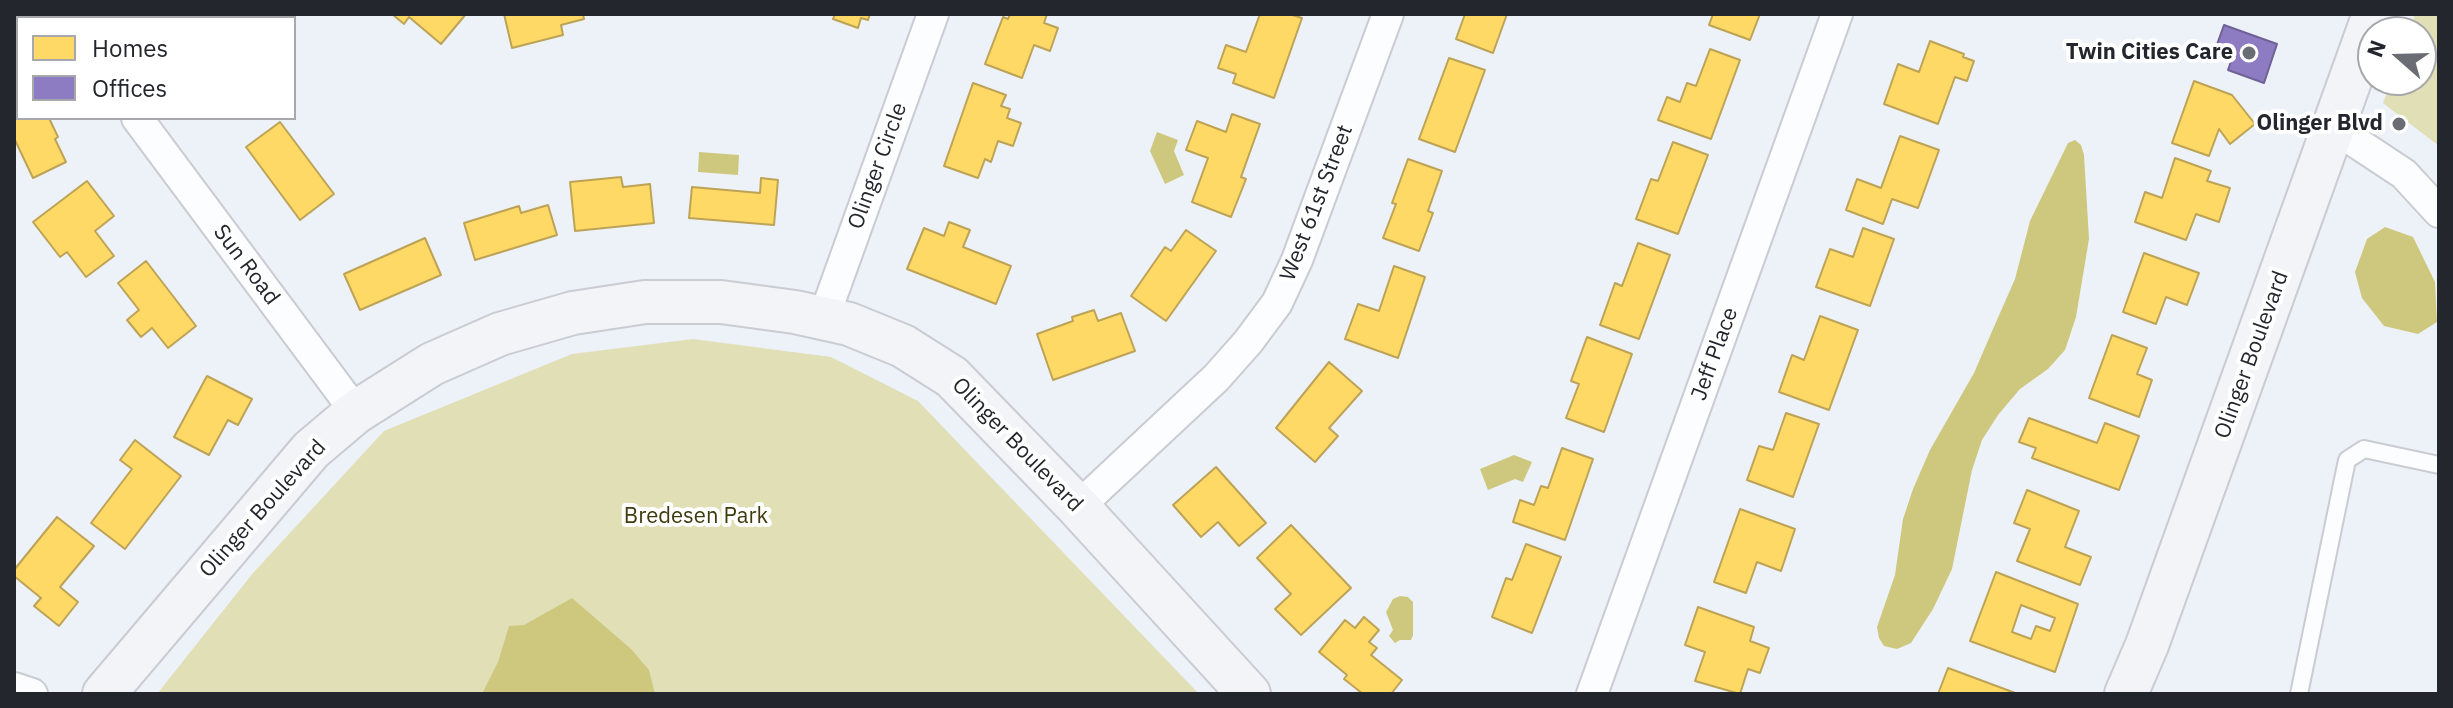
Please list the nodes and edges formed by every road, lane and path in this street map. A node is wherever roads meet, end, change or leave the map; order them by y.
1 (933, 14) edge
2 (1388, 14) edge
3 (1837, 14) edge
4 (2374, 14) edge
5 (138, 120) edge
6 (2333, 127) junction
7 (2439, 212) edge
8 (824, 317) junction
9 (356, 412) junction
10 (2439, 465) edge
11 (1078, 507) junction
12 (14, 688) edge
13 (32, 694) edge
14 (104, 694) edge
15 (1249, 694) edge
16 (1592, 694) edge
17 (2126, 694) edge
18 (2299, 694) edge

1 - 8 street, Olinger Circle
2 - 11 street, West 61st Street
3 - 16 street, Jeff Place
4 - 6 street, Olinger Boulevard
5 - 9 street, Sun Road
6 - 7 street
6 - 17 street, Olinger Boulevard
8 - 9 street, Olinger Boulevard
8 - 11 street, Olinger Boulevard
9 - 14 street, Olinger Boulevard
10 - 18 lane
11 - 15 street, Olinger Boulevard
12 - 13 street

